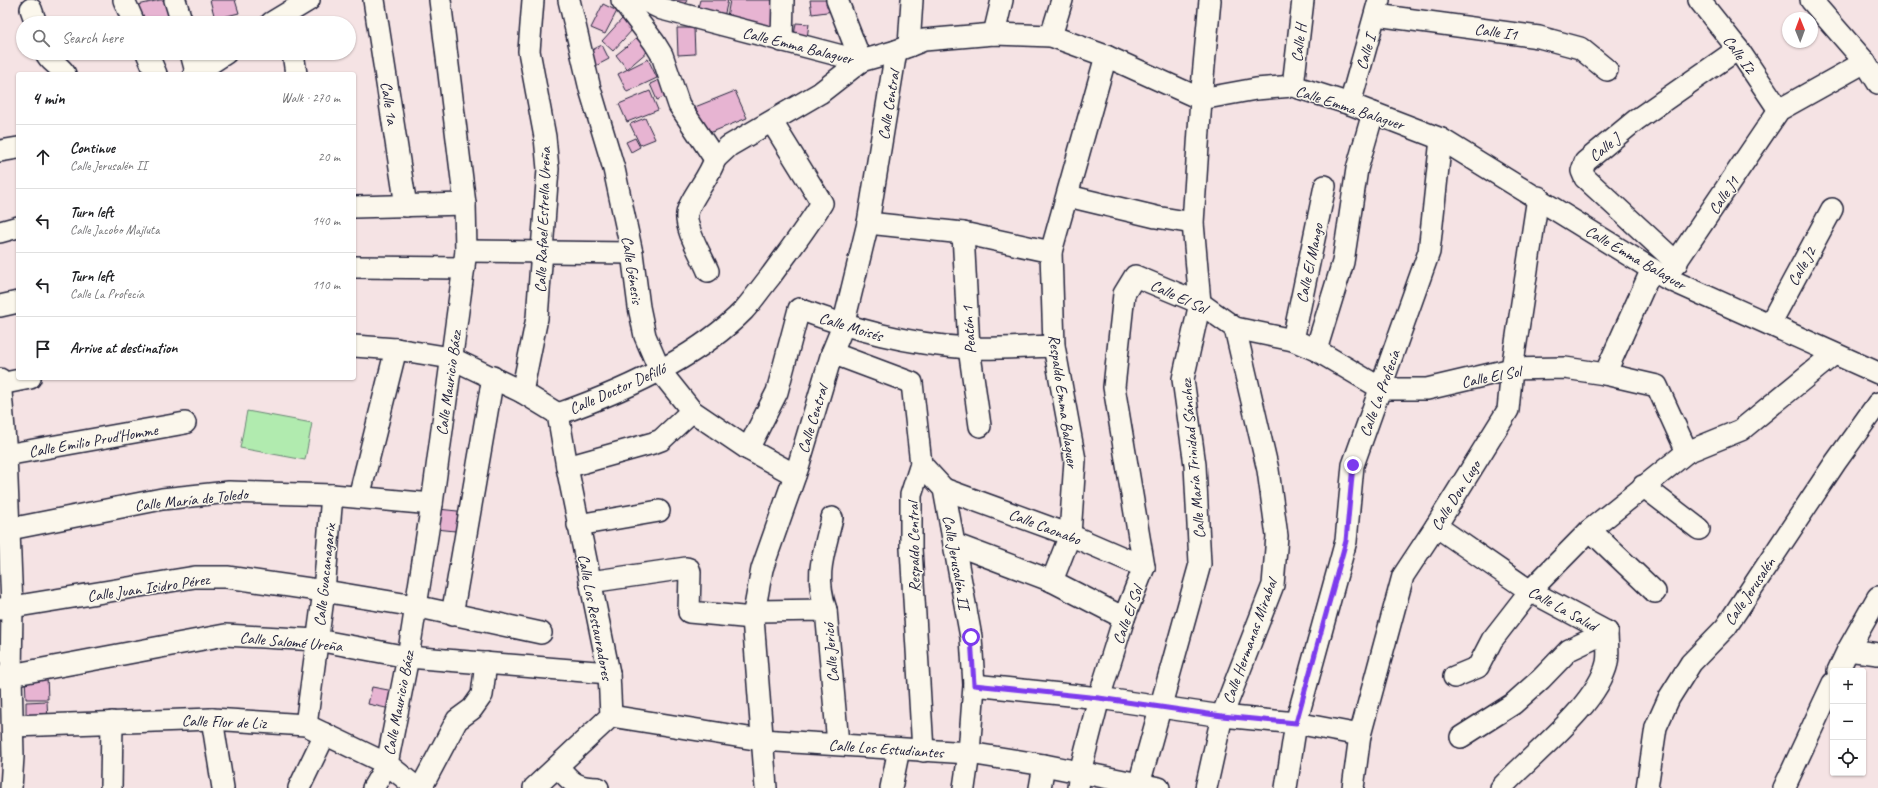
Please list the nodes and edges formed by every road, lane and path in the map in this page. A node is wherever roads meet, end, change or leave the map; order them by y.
1 (124, 0) edge
2 (175, 0) edge
3 (309, 0) edge
4 (374, 0) edge
5 (440, 0) edge
6 (533, 0) edge
7 (569, 0) edge
8 (622, 0) edge
9 (644, 0) edge
10 (783, 0) edge
11 (837, 0) edge
12 (912, 0) edge
13 (1002, 0) edge
14 (1062, 0) edge
15 (1210, 0) edge
16 (1303, 0) edge
17 (1699, 0) edge
18 (1812, 0) edge
19 (1377, 8) edge
20 (287, 12) edge
21 (131, 16) edge
22 (180, 16) edge
23 (994, 34) junction
24 (1051, 36) junction
25 (782, 41) junction
26 (902, 49) junction
27 (1738, 49) junction
28 (1106, 56) junction
29 (52, 60) edge
30 (150, 60) edge
31 (209, 60) edge
32 (294, 60) edge
33 (861, 61) junction
34 (1865, 62) junction
35 (194, 66) edge
36 (1608, 70) dead end
37 (64, 72) edge
38 (155, 72) edge
39 (296, 72) edge
40 (1878, 83) edge
41 (1293, 86) junction
42 (1201, 99) junction
43 (1350, 104) junction
44 (1779, 110) junction
45 (1374, 113) junction
46 (772, 122) junction
47 (1442, 139) junction
48 (16, 148) edge
49 (0, 151) edge
50 (715, 159) junction
51 (1325, 186) dead end
52 (1068, 196) junction
53 (1538, 198) junction
54 (465, 204) junction
55 (406, 206) junction
56 (356, 207) edge
57 (1832, 209) dead end
58 (868, 223) junction
59 (1194, 223) junction
60 (16, 228) edge
61 (0, 232) edge
62 (963, 233) junction
63 (542, 252) junction
64 (1051, 252) junction
65 (632, 253) junction
66 (465, 260) junction
67 (356, 267) edge
68 (1665, 270) junction
69 (708, 271) dead end
70 (16, 302) edge
71 (1200, 303) junction
72 (0, 306) edge
73 (1770, 324) junction
74 (843, 326) junction
75 (1235, 328) junction
76 (1293, 340) junction
77 (356, 346) edge
78 (1054, 346) junction
79 (969, 348) junction
80 (396, 350) junction
81 (1316, 350) junction
82 (832, 353) junction
83 (1834, 354) junction
84 (450, 358) junction
85 (1512, 369) junction
86 (660, 371) junction
87 (1878, 373) edge
88 (1605, 374) junction
89 (493, 378) junction
90 (0, 379) edge
91 (20, 380) edge
92 (0, 384) edge
93 (1382, 389) junction
94 (522, 392) junction
95 (1878, 403) edge
96 (692, 411) junction
97 (558, 414) junction
98 (185, 423) dead end
99 (980, 426) dead end
100 (748, 449) junction
101 (1687, 452) junction
102 (3, 456) edge
103 (921, 464) junction
104 (566, 467) junction
105 (795, 475) junction
106 (1643, 486) junction
107 (944, 489) junction
108 (332, 495) junction
109 (359, 497) junction
110 (432, 504) junction
111 (659, 511) dead end
112 (832, 518) dead end
113 (578, 525) junction
114 (1436, 526) junction
115 (1699, 529) dead end
116 (4, 530) edge
117 (1590, 530) junction
118 (1070, 535) junction
119 (954, 544) junction
120 (1144, 567) junction
121 (1052, 581) junction
122 (590, 582) junction
123 (324, 591) junction
124 (1530, 591) junction
125 (1654, 592) dead end
126 (1878, 597) edge
127 (415, 606) junction
128 (6, 608) edge
129 (826, 610) junction
130 (452, 615) junction
131 (753, 615) junction
132 (1124, 618) junction
133 (1607, 632) junction
134 (541, 633) dead end
135 (317, 640) junction
136 (1848, 650) junction
137 (1878, 654) edge
138 (408, 657) junction
139 (486, 663) junction
140 (1839, 668) edge
141 (609, 673) junction
142 (5, 676) edge
143 (1454, 677) dead end
144 (974, 685) junction
145 (1830, 689) edge
146 (1099, 698) junction
147 (1161, 707) junction
148 (611, 716) junction
149 (1222, 716) junction
150 (212, 719) junction
151 (112, 722) junction
152 (1296, 723) junction
153 (306, 725) junction
154 (13, 726) junction
155 (325, 734) junction
156 (1360, 736) junction
157 (1460, 737) dead end
158 (760, 740) junction
159 (838, 744) junction
160 (899, 749) junction
161 (923, 750) junction
162 (970, 753) junction
163 (6, 756) edge
164 (386, 764) junction
165 (1044, 765) junction
166 (558, 767) junction
167 (1079, 780) edge
168 (1139, 786) edge
169 (11, 788) edge
170 (111, 788) edge
171 (223, 788) edge
172 (299, 788) edge
173 (374, 788) edge
174 (417, 788) edge
175 (421, 788) edge
176 (534, 788) edge
177 (598, 788) edge
178 (766, 788) edge
179 (891, 788) edge
180 (964, 788) edge
181 (1040, 788) edge
182 (1160, 788) edge
183 (1206, 788) edge
184 (1286, 788) edge
185 (1353, 788) edge
186 (1501, 788) edge
187 (1647, 788) edge
188 (1784, 788) edge

1 - 21 street
2 - 22 street
3 - 20 street
4 - 55 street, Calle 1a
5 - 54 street, Calle Mauricio Báez
6 - 63 street, Calle Rafael Estrella Ureña
7 - 65 street, Calle Génesis
8 - 50 street
9 - 25 street, Calle Emma Balaguer
10 - 25 street
11 - 33 street
12 - 26 street, Calle Central
13 - 23 street
14 - 24 street
15 - 42 street, Calle María Trinidad Sánchez
16 - 41 street, Calle H
17 - 27 street, Calle I2
18 - 34 street
19 - 36 street, Calle I1
19 - 43 street, Calle I
23 - 24 street, Calle Emma Balaguer
23 - 26 street, Calle Emma Balaguer
24 - 28 street, Calle Emma Balaguer
25 - 33 street, Calle Emma Balaguer
26 - 33 street, Calle Emma Balaguer
26 - 58 street, Calle Central
27 - 44 street, Calle I2
27 - 68 street, Calle J
28 - 42 street, Calle Emma Balaguer
28 - 52 street, Respaldo Emma Balaguer
29 - 37 street
30 - 38 street
31 - 35 street
32 - 39 street
33 - 46 street
34 - 40 street
34 - 44 street
41 - 42 street, Calle Emma Balaguer
41 - 43 street, Calle Emma Balaguer
42 - 59 street, Calle María Trinidad Sánchez
43 - 45 street, Calle Emma Balaguer
44 - 68 street, Calle J1
45 - 47 street, Calle Emma Balaguer
45 - 81 street
46 - 50 street
46 - 86 street, Calle Doctor Defilló
47 - 53 street, Calle Emma Balaguer
47 - 93 street, Calle La Profecía
48 - 49 street
50 - 69 street
51 - 76 street, Calle El Mango
52 - 59 street
52 - 64 street, Respaldo Emma Balaguer
53 - 68 street, Calle Emma Balaguer
53 - 85 street, Calle Don Lugo
54 - 55 street
54 - 66 street, Calle Mauricio Báez
55 - 56 street
57 - 73 street, Calle J2
58 - 62 street
58 - 74 street, Calle Central
59 - 71 street, Calle María Trinidad Sánchez
60 - 61 street
62 - 64 street
62 - 79 street, Peatón 1
63 - 65 street
63 - 66 street
63 - 94 street, Calle Rafael Estrella Ureña
64 - 78 street, Respaldo Emma Balaguer
65 - 86 street, Calle Génesis
66 - 67 street
66 - 84 street, Calle Mauricio Báez
68 - 73 street, Calle Emma Balaguer
68 - 88 street, Calle J1
70 - 72 street
71 - 75 street, Calle El Sol
71 - 120 street, Calle El Sol
71 - 147 street, Calle María Trinidad Sánchez
73 - 83 street, Calle Emma Balaguer
74 - 79 street, Calle Moisés
74 - 82 street, Calle Central
74 - 100 street, Calle Moisés
75 - 76 street, Calle El Sol
75 - 149 street, Calle Hermanas Mirabal
76 - 81 street, Calle El Sol
77 - 80 street, Calle Doctor Defilló
78 - 79 street, Calle Moisés
78 - 118 street, Respaldo Emma Balaguer
79 - 99 street, Peatón 1
80 - 84 street, Calle Doctor Defilló
80 - 109 street
81 - 93 street, Calle El Sol
82 - 103 street, Respaldo Central
82 - 105 street, Calle Central
83 - 87 street, Calle Emma Balaguer
83 - 101 street
84 - 89 street, Calle Doctor Defilló
84 - 110 street, Calle Mauricio Báez
85 - 88 street, Calle El Sol
85 - 93 street, Calle El Sol
85 - 114 street, Calle Don Lugo
86 - 96 street, Calle Génesis
86 - 97 street, Calle Doctor Defilló
88 - 101 street, Calle El Sol
89 - 94 street, Calle Doctor Defilló
89 - 130 street
90 - 92 street
91 - 92 street
92 - 102 street
93 - 152 street, Calle La Profecía
94 - 97 street, Calle Doctor Defilló
95 - 187 street, Calle Jerusalén
96 - 100 street, Calle Génesis
96 - 104 street
97 - 104 street, Calle Los Restauradores
98 - 102 street, Calle Emilio Prud'Homme
100 - 105 street, Calle Génesis
101 - 106 street
102 - 116 street
103 - 107 street
103 - 161 street, Respaldo Central
104 - 113 street, Calle Los Restauradores
105 - 131 street, Calle Central
106 - 115 street
106 - 117 street
107 - 118 street, Calle Caonabo
107 - 119 street, Calle Jerusalén II
108 - 109 street, Calle María de Toledo
108 - 116 street, Calle María de Toledo
108 - 123 street, Calle Guacanagarix
109 - 110 street, Calle María de Toledo
110 - 127 street, Calle Mauricio Báez
111 - 113 street
112 - 129 street
113 - 122 street, Calle Los Restauradores
114 - 124 street, Calle La Salud
114 - 156 street, Calle Don Lugo
116 - 128 street
117 - 124 street
117 - 125 street
118 - 120 street, Calle Caonabo
118 - 121 street, Respaldo Emma Balaguer
119 - 121 street
119 - 144 street, Calle Jerusalén II
120 - 132 street, Calle El Sol
121 - 132 street
122 - 131 street, Calle Jericó
122 - 141 street, Calle Los Restauradores
123 - 127 street, Calle Juan Isidro Pérez
123 - 128 street, Calle Juan Isidro Pérez
123 - 135 street, Calle Guacanagarix
124 - 133 street, Calle La Salud
124 - 143 street
126 - 136 street
127 - 130 street, Calle Juan Isidro Pérez
127 - 138 street, Calle Mauricio Báez
128 - 142 street
129 - 131 street, Calle Jericó
129 - 159 street, Calle Jericó
130 - 134 street, Calle Juan Isidro Pérez
131 - 158 street, Calle Central
132 - 146 street, Calle El Sol
133 - 157 street
133 - 186 street, Calle La Salud
135 - 138 street, Calle Salomé Ureña
135 - 142 street, Calle Salomé Ureña
135 - 153 street, Calle Guacanagarix
136 - 137 street
136 - 140 street
138 - 139 street, Calle Salomé Ureña
138 - 164 street, Calle Mauricio Báez
139 - 141 street, Calle Salomé Ureña
139 - 175 street
141 - 148 street, Calle Los Restauradores
142 - 154 street
144 - 146 street
144 - 162 street, Calle Jerusalén II
145 - 188 street
146 - 147 street
146 - 167 street, Calle El Sol
147 - 149 street
147 - 168 street, Calle María Trinidad Sánchez
148 - 158 street, Calle Los Estudiantes
148 - 166 street
149 - 152 street
149 - 183 street, Calle Hermanas Mirabal
150 - 151 street, Calle Flor de Liz
150 - 153 street, Calle Flor de Liz
150 - 171 street
151 - 154 street, Calle Flor de Liz
151 - 170 street
152 - 156 street
152 - 184 street, Calle La Profecía
153 - 155 street, Calle Flor de Liz
154 - 163 street
155 - 164 street, Calle Flor de Liz
155 - 172 street
156 - 185 street, Calle Don Lugo
158 - 159 street, Calle Los Estudiantes
158 - 178 street, Calle Central
159 - 160 street, Calle Los Estudiantes
160 - 161 street, Calle Los Estudiantes
160 - 179 street
161 - 162 street, Calle Los Estudiantes
162 - 165 street, Calle Los Estudiantes
162 - 180 street, Calle Jerusalén II
163 - 169 street
164 - 173 street, Calle Mauricio Báez
164 - 174 street, Calle Flor de Liz
165 - 167 street, Calle Los Estudiantes
165 - 181 street
166 - 176 street
166 - 177 street
167 - 168 street, Calle Los Estudiantes
168 - 182 street, Calle Los Estudiantes

